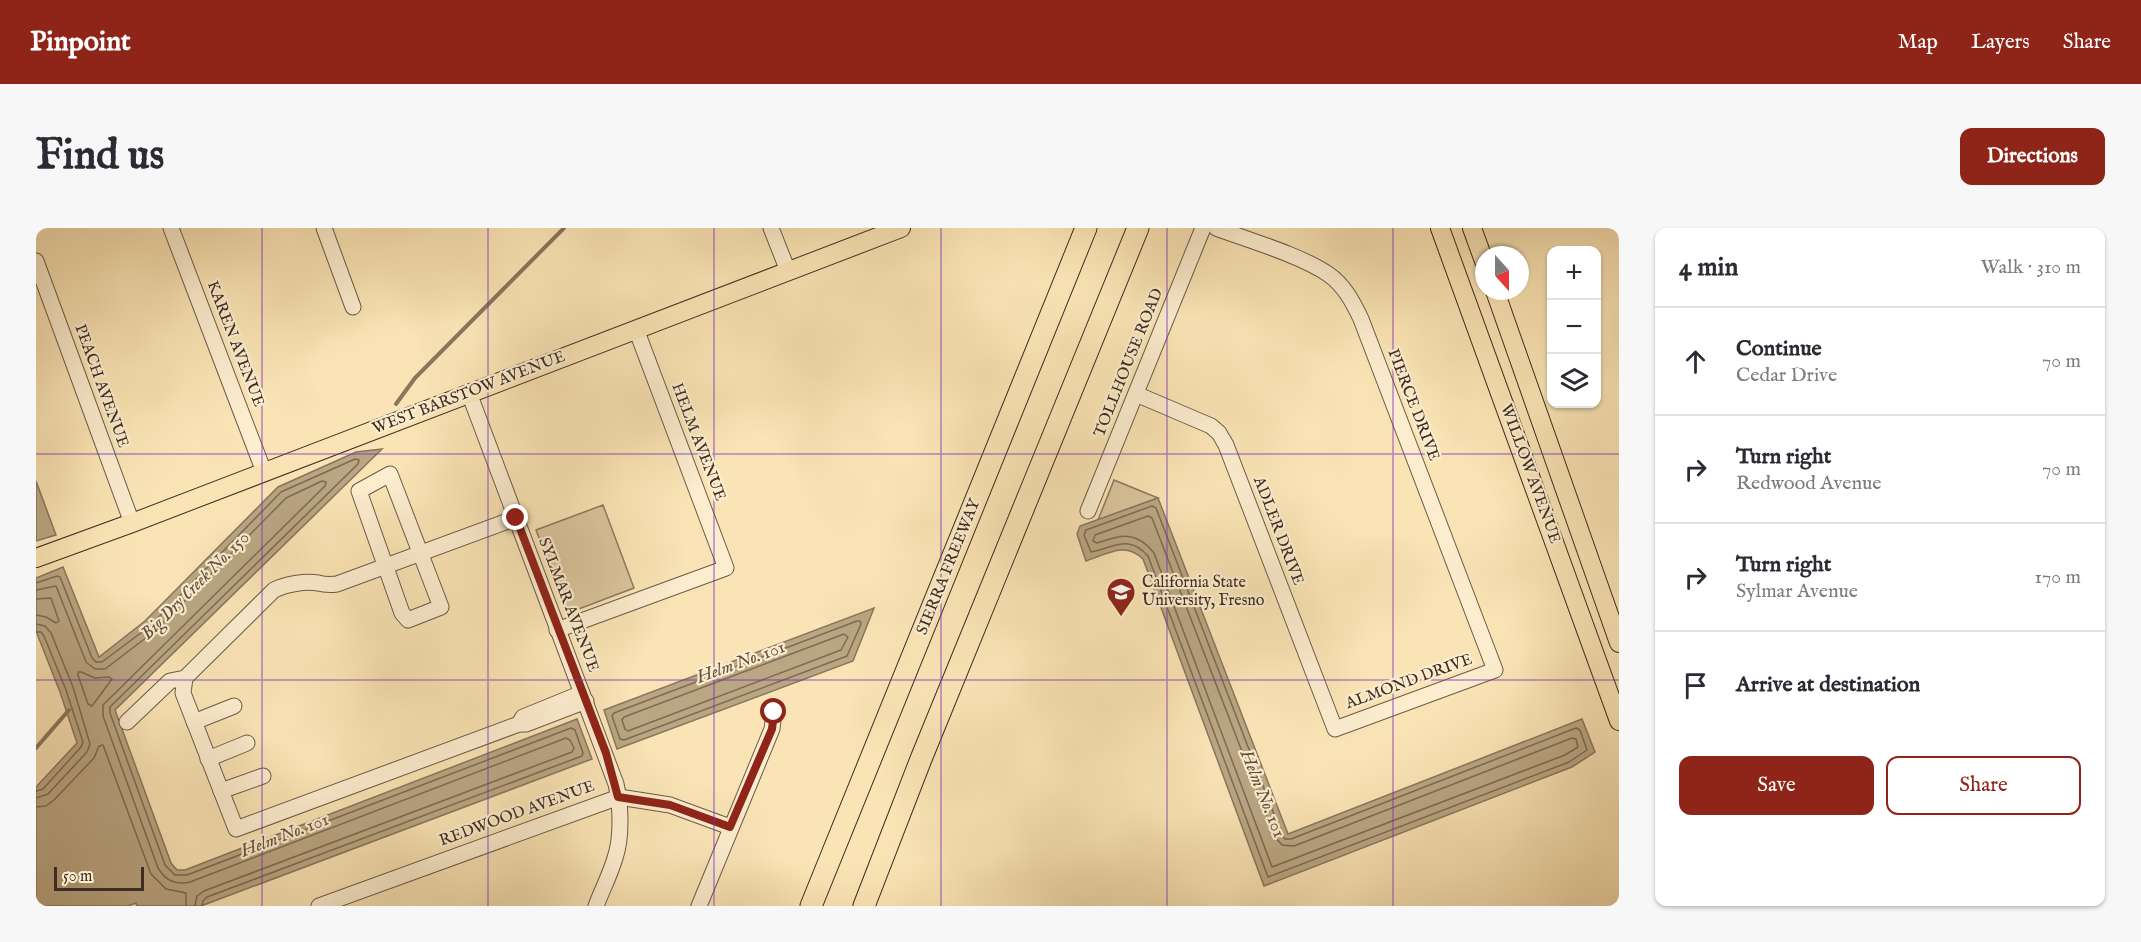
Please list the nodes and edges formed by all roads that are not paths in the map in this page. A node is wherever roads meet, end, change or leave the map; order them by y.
1 (171, 228) edge
2 (324, 228) edge
3 (771, 228) edge
4 (901, 228) edge
5 (1086, 228) edge
6 (1138, 228) edge
7 (1203, 228) edge
8 (1216, 228) edge
9 (1440, 228) edge
10 (1472, 228) edge
11 (1479, 246) edge
12 (36, 261) edge
13 (788, 271) junction
14 (1498, 300) edge
15 (353, 307) dead end
16 (636, 329) junction
17 (469, 393) junction
18 (1136, 394) junction
19 (264, 472) junction
20 (1088, 511) dead end
21 (514, 514) junction
22 (132, 523) junction
23 (419, 549) junction
24 (36, 558) edge
25 (384, 562) junction
26 (557, 630) junction
27 (1619, 643) edge
28 (1495, 670) joint
29 (185, 678) junction
30 (584, 697) junction
31 (234, 706) dead end
32 (774, 712) dead end
33 (1619, 721) edge
34 (127, 722) dead end
35 (194, 722) junction
36 (1335, 729) joint
37 (247, 743) dead end
38 (208, 759) junction
39 (263, 776) dead end
40 (221, 791) junction
41 (618, 797) junction
42 (730, 827) junction
43 (319, 906) edge
44 (596, 906) edge
45 (699, 906) edge
46 (811, 906) edge
47 (864, 906) edge

1 - 19 street, KAREN AVENUE
2 - 15 street
3 - 13 street
4 - 13 main road, WEST BARSTOW AVENUE
5 - 46 highway, SIERRA FREEWAY
6 - 47 highway
7 - 18 street, TOLLHOUSE ROAD
8 - 28 street, PIERCE DRIVE
9 - 33 main road, WILLOW AVENUE
10 - 11 main road
12 - 22 street, PEACH AVENUE
13 - 16 main road, WEST BARSTOW AVENUE
14 - 27 main road, WILLOW AVENUE
16 - 17 main road, WEST BARSTOW AVENUE
16 - 26 street, HELM AVENUE
17 - 19 main road, WEST BARSTOW AVENUE
17 - 21 street, SYLMAR AVENUE
18 - 20 street, TOLLHOUSE ROAD
18 - 36 street, ADLER DRIVE
19 - 22 main road, WEST BARSTOW AVENUE
21 - 23 street
21 - 26 street, SYLMAR AVENUE
22 - 24 main road, WEST BARSTOW AVENUE
23 - 25 street
23 - 25 street
23 - 25 street
25 - 29 street
26 - 30 street, SYLMAR AVENUE
28 - 36 street, ALMOND DRIVE
29 - 34 street
29 - 35 street
30 - 40 street
30 - 41 street, SYLMAR AVENUE
31 - 35 street
32 - 42 street
35 - 38 street
37 - 38 street
38 - 40 street
39 - 40 street
41 - 42 street, REDWOOD AVENUE
41 - 43 street, REDWOOD AVENUE
41 - 44 street, SYLMAR AVENUE
42 - 45 street

